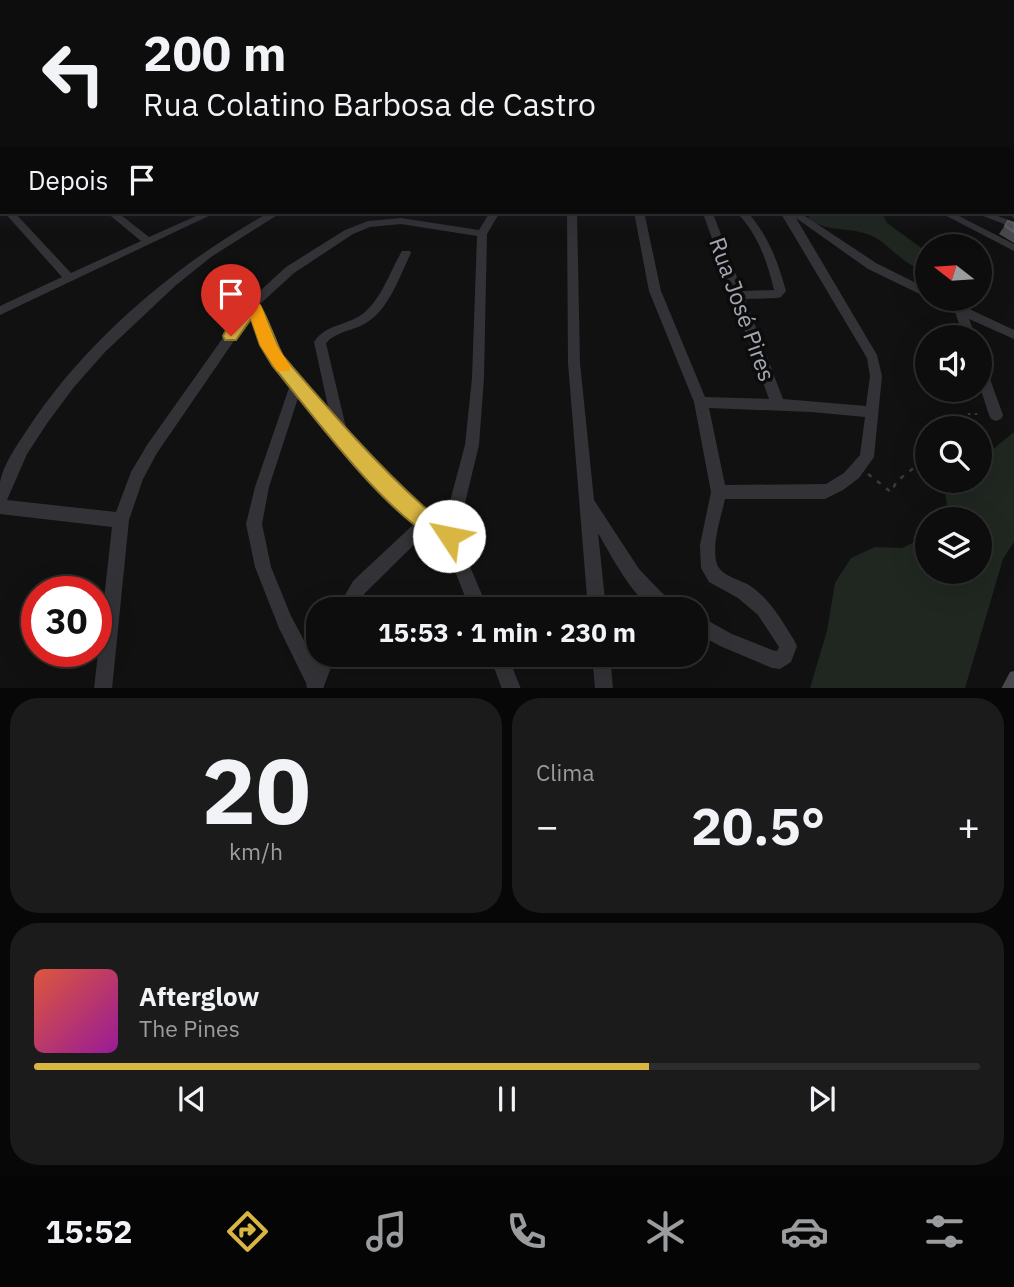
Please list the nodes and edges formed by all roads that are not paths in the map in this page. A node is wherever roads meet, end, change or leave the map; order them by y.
1 (11, 214) edge
2 (114, 214) edge
3 (207, 214) edge
4 (272, 214) edge
5 (494, 214) edge
6 (572, 214) edge
7 (639, 214) edge
8 (708, 214) edge
9 (745, 214) edge
10 (791, 214) edge
11 (793, 214) edge
12 (948, 214) edge
13 (984, 214) edge
14 (1014, 225) edge
15 (482, 234) junction
16 (146, 240) junction
17 (1014, 248) edge
18 (406, 253) dead end
19 (68, 277) junction
20 (915, 288) edge
21 (738, 295) junction
22 (253, 304) junction
23 (0, 311) edge
24 (962, 312) edge
25 (1014, 335) edge
26 (297, 383) junction
27 (701, 402) junction
28 (992, 402) edge
29 (778, 405) junction
30 (873, 412) junction
31 (996, 415) road end
32 (341, 435) junction
33 (719, 492) junction
34 (0, 498) edge
35 (586, 502) junction
36 (0, 507) edge
37 (121, 520) junction
38 (426, 522) junction
39 (449, 536) junction
40 (353, 597) edge
41 (474, 597) edge
42 (596, 597) edge
43 (653, 597) edge
44 (708, 630) edge
45 (322, 667) edge
46 (503, 667) edge
47 (602, 667) edge
48 (315, 685) edge
49 (103, 688) edge
50 (512, 688) edge
51 (604, 688) edge

1 - 19 street
2 - 16 street
3 - 16 street
4 - 34 street
5 - 15 street
6 - 35 street
7 - 27 street
8 - 21 street, Rua José Pires
9 - 21 street
10 - 30 street
11 - 20 street
12 - 17 street
13 - 14 street
15 - 22 street
15 - 39 street
16 - 19 street
18 - 32 street
19 - 23 street
21 - 29 street, Rua José Pires
22 - 26 street
22 - 37 street
24 - 25 street
26 - 32 street
26 - 48 street
27 - 29 street
27 - 33 street
28 - 31 street
29 - 30 street
30 - 33 street
32 - 38 street
33 - 44 street
35 - 42 street
35 - 43 street
36 - 37 street
37 - 49 street
38 - 39 street
38 - 40 street
39 - 41 street
45 - 48 street
46 - 50 street
47 - 51 street

